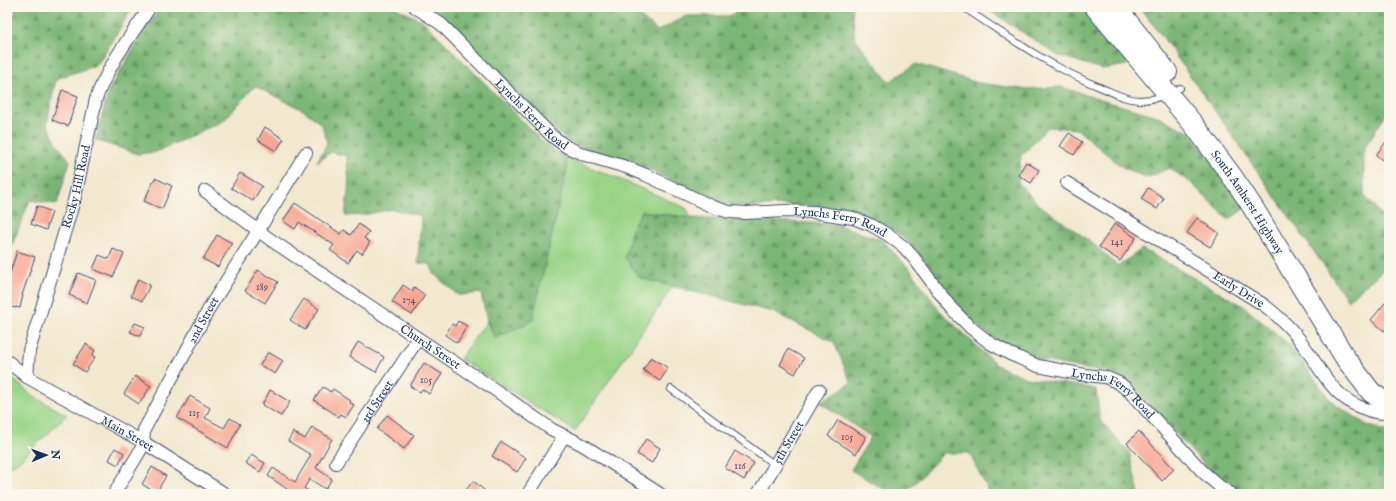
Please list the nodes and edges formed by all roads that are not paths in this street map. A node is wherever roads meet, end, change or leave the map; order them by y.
1 (150, 7) edge
2 (415, 7) edge
3 (963, 7) edge
4 (1095, 7) edge
5 (1116, 7) edge
6 (1174, 91) junction
7 (306, 153) dead end
8 (1067, 183) dead end
9 (205, 191) dead end
10 (258, 231) junction
11 (418, 340) junction
12 (7, 361) edge
13 (28, 378) junction
14 (671, 389) dead end
15 (819, 390) dead end
16 (1389, 398) edge
17 (1389, 405) edge
18 (1389, 412) edge
19 (564, 436) junction
20 (143, 442) junction
21 (336, 463) dead end
22 (775, 465) junction
23 (114, 494) edge
24 (225, 494) edge
25 (528, 494) edge
26 (660, 494) edge
27 (758, 494) edge
28 (1230, 494) edge

1 - 13 street, Rocky Hill Road
2 - 28 street, Lynchs Ferry Road
3 - 6 lane
4 - 6 main road, South Amherst Highway
5 - 6 main road, South Amherst Highway
6 - 16 main road, South Amherst Highway
6 - 17 main road, South Amherst Highway
7 - 10 street, 2nd Street
8 - 18 street, Early Drive
9 - 10 street, Church Street
10 - 11 street, Church Street
10 - 20 street, 2nd Street
11 - 19 street, Church Street
11 - 21 street, 3rd Street
12 - 13 street, Main Street
13 - 20 street, Main Street
14 - 22 lane
15 - 22 street, 5th Street
19 - 25 street
19 - 26 street, Church Street
20 - 23 street, 2nd Street
20 - 24 street, Main Street
22 - 27 street, 5th Street

